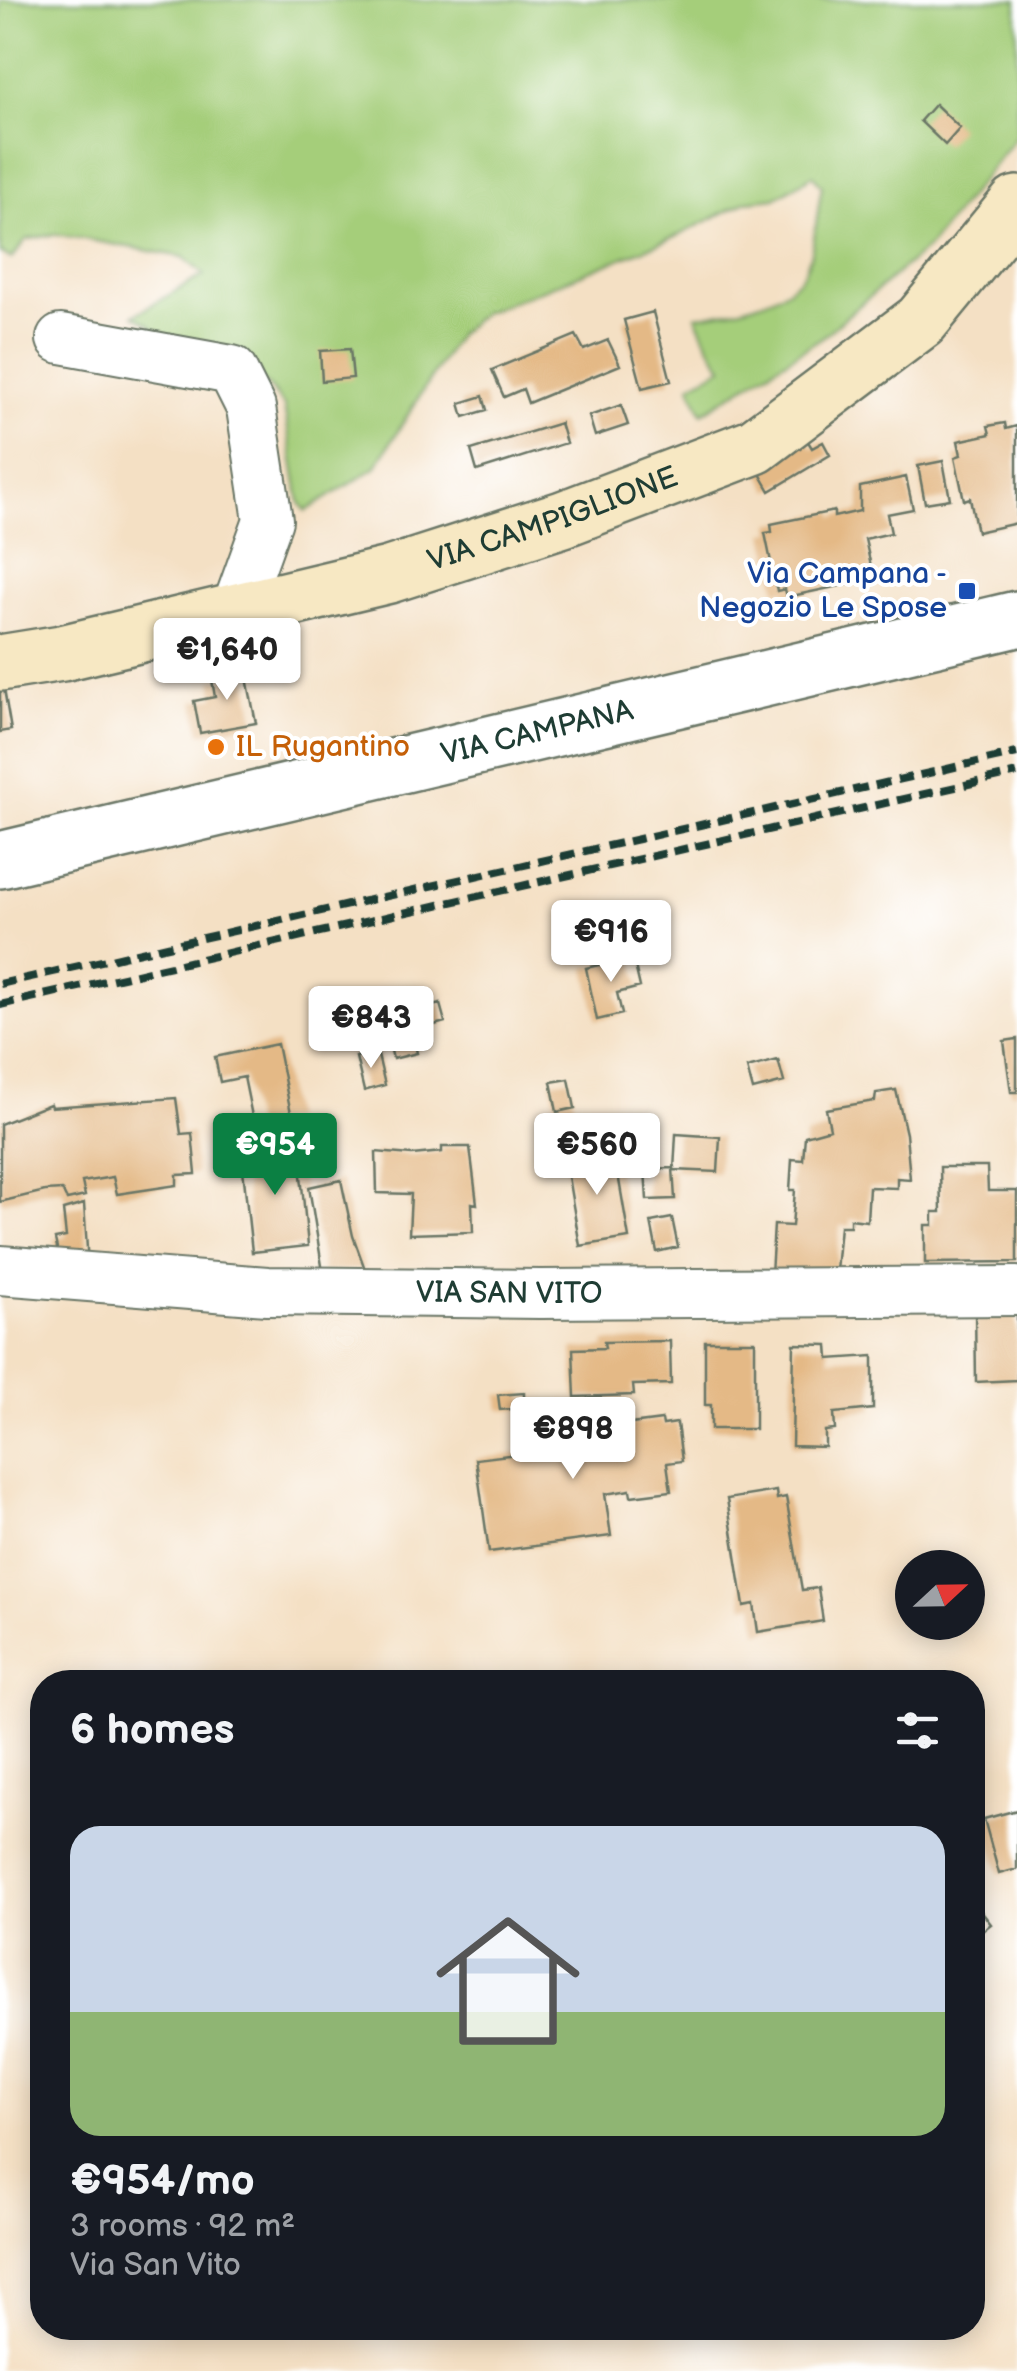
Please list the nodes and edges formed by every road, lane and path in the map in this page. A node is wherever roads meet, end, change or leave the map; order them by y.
1 (1017, 204) edge
2 (62, 339) dead end
3 (234, 612) junction
4 (1017, 619) edge
5 (0, 663) edge
6 (0, 860) edge
7 (0, 1270) edge
8 (1017, 1290) edge

1 - 3 main road, VIA CAMPIGLIONE
2 - 3 street
3 - 5 main road, VIA CAMPIGLIONE
4 - 6 street, VIA CAMPANA
7 - 8 street, VIA SAN VITO

